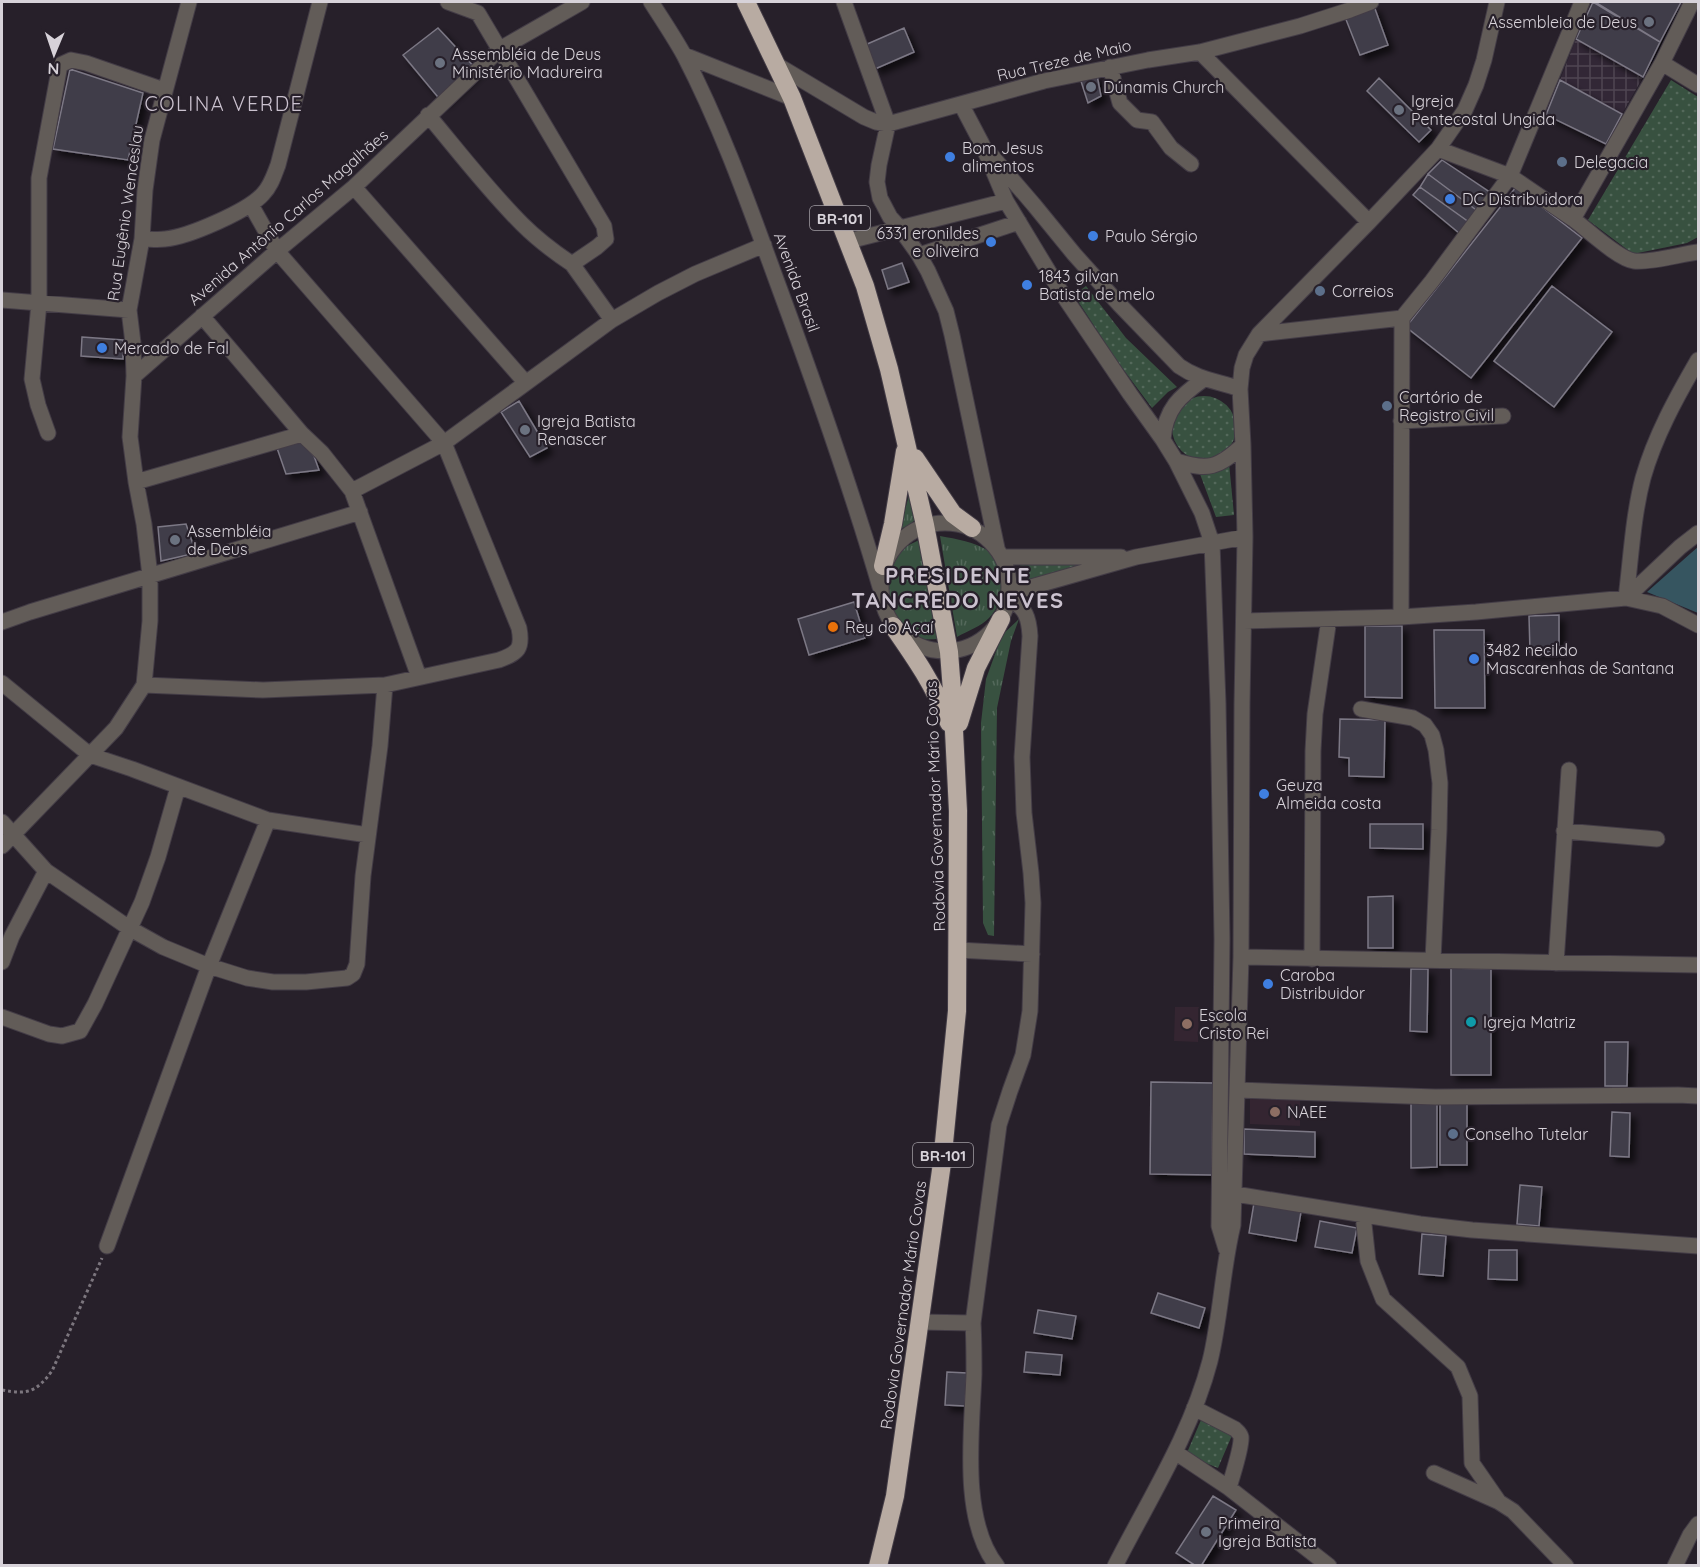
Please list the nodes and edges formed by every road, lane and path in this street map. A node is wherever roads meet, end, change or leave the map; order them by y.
1 (189, 2) edge
2 (320, 2) edge
3 (448, 2) edge
4 (582, 2) edge
5 (651, 2) edge
6 (746, 2) edge
7 (844, 2) edge
8 (1371, 2) edge
9 (1497, 2) edge
10 (1582, 2) edge
11 (1692, 2) edge
12 (475, 7) edge
13 (500, 49) junction
14 (1200, 52) junction
15 (684, 54) junction
16 (1662, 63) junction
17 (777, 65) junction
18 (1110, 68) junction
19 (1698, 85) edge
20 (164, 90) junction
21 (792, 98) junction
22 (961, 104) junction
23 (428, 115) junction
24 (888, 124) junction
25 (982, 144) junction
26 (1438, 149) junction
27 (1191, 164) dead end
28 (1510, 176) junction
29 (354, 187) junction
30 (1006, 201) junction
31 (251, 205) junction
32 (1573, 219) junction
33 (1019, 222) junction
34 (1370, 222) junction
35 (899, 227) junction
36 (142, 239) junction
37 (849, 241) junction
38 (764, 244) junction
39 (278, 251) junction
40 (1698, 252) edge
41 (919, 255) junction
42 (572, 264) junction
43 (2, 300) edge
44 (39, 303) junction
45 (129, 310) junction
46 (202, 316) junction
47 (1402, 318) junction
48 (612, 320) junction
49 (1259, 334) junction
50 (1698, 360) edge
51 (134, 376) junction
52 (1204, 379) junction
53 (525, 382) junction
54 (1240, 389) junction
55 (1503, 416) dead end
56 (1401, 420) junction
57 (48, 433) dead end
58 (302, 434) junction
59 (1163, 440) junction
60 (444, 443) junction
61 (906, 444) junction
62 (1243, 445) junction
63 (1176, 461) junction
64 (136, 482) junction
65 (352, 491) junction
66 (360, 512) junction
67 (925, 525) junction
68 (972, 528) junction
69 (1698, 533) edge
70 (1245, 537) junction
71 (1212, 543) junction
72 (1000, 553) junction
73 (1136, 557) junction
74 (883, 566) junction
75 (150, 576) junction
76 (880, 587) junction
77 (1009, 597) junction
78 (1626, 598) junction
79 (1401, 617) junction
80 (1001, 619) junction
81 (1329, 619) junction
82 (1244, 621) junction
83 (2, 622) edge
84 (1698, 625) edge
85 (893, 626) junction
86 (948, 652) junction
87 (418, 677) junction
88 (2, 683) edge
89 (385, 685) junction
90 (144, 686) junction
91 (1218, 703) junction
92 (1242, 704) junction
93 (1361, 709) dead end
94 (955, 739) junction
95 (90, 755) junction
96 (1569, 770) dead end
97 (178, 787) junction
98 (268, 820) junction
99 (2, 822) edge
100 (1564, 831) junction
101 (13, 835) junction
102 (368, 836) junction
103 (1657, 839) dead end
104 (2, 846) edge
105 (46, 871) junction
106 (129, 928) junction
107 (958, 950) junction
108 (1032, 954) junction
109 (1241, 957) junction
110 (1312, 959) junction
111 (1433, 960) junction
112 (2, 962) edge
113 (1556, 963) junction
114 (1698, 965) edge
115 (210, 966) junction
116 (2, 1017) edge
117 (1221, 1030) junction
118 (1239, 1037) junction
119 (1238, 1090) junction
120 (1698, 1096) edge
121 (1235, 1194) junction
122 (1363, 1215) junction
123 (107, 1246) joint
124 (1698, 1246) edge
125 (1226, 1252) junction
126 (919, 1322) junction
127 (973, 1323) junction
128 (2, 1390) edge
129 (1194, 1408) junction
130 (1175, 1452) junction
131 (1434, 1473) dead end
132 (1229, 1488) junction
133 (1499, 1502) junction
134 (1698, 1524) edge
135 (878, 1566) edge
136 (997, 1566) edge
137 (1115, 1566) edge
138 (1329, 1566) edge
139 (1566, 1566) edge
140 (1675, 1566) edge

1 - 20 street, Rua Eugênio Wenceslau
2 - 31 street
3 - 12 street
4 - 13 street, Avenida Antônio Carlos Magalhães
5 - 15 street, Avenida Brasil
6 - 17 highway, Rodovia Governador Mário Covas / BR-101
7 - 24 street
8 - 14 street, Rua Treze de Maio
9 - 26 street
10 - 28 street
11 - 16 street
12 - 13 street
13 - 23 street, Avenida Antônio Carlos Magalhães
13 - 42 street
14 - 18 street, Rua Treze de Maio
14 - 34 street
15 - 21 street
15 - 38 street, Avenida Brasil
16 - 19 street
16 - 32 street
17 - 21 highway, Rodovia Governador Mário Covas / BR-101
17 - 24 street
18 - 22 street, Rua Treze de Maio
18 - 27 street
20 - 36 street, Rua Eugênio Wenceslau
20 - 44 street
21 - 37 highway, Rodovia Governador Mário Covas / BR-101
22 - 24 street, Rua Treze de Maio
22 - 25 street
23 - 29 street, Avenida Antônio Carlos Magalhães
23 - 42 street
24 - 35 street
25 - 30 street
25 - 52 street
26 - 28 street
26 - 34 street
28 - 32 street
28 - 47 street
29 - 39 street, Avenida Antônio Carlos Magalhães
29 - 53 street
30 - 33 street
30 - 35 street
31 - 36 street
31 - 39 street
32 - 40 street
33 - 41 street
33 - 59 street
34 - 49 street
35 - 37 street
35 - 41 street
36 - 45 street, Rua Eugênio Wenceslau
37 - 61 highway, Rodovia Governador Mário Covas / BR-101
38 - 48 street
38 - 76 street, Avenida Brasil
39 - 46 street, Avenida Antônio Carlos Magalhães
39 - 60 street
41 - 72 street
42 - 48 street
43 - 44 street
44 - 45 street
44 - 57 street
45 - 51 street, Rua Eugênio Wenceslau
46 - 51 street, Avenida Antônio Carlos Magalhães
46 - 58 street
47 - 49 street
47 - 56 street
48 - 53 street
49 - 54 street
50 - 78 street
51 - 64 street, Rua Eugênio Wenceslau
52 - 54 street
52 - 59 street
53 - 60 street
54 - 62 street
55 - 56 street
56 - 79 street
58 - 64 street
58 - 65 street
59 - 63 street
60 - 65 street
60 - 87 street
61 - 67 highway, Rodovia Governador Mário Covas / BR-101
61 - 68 highway
61 - 74 highway
62 - 63 street
62 - 70 street
63 - 71 street
64 - 75 street, Rua Eugênio Wenceslau
65 - 66 street
66 - 75 street
66 - 87 street
67 - 68 street
67 - 74 street
67 - 86 highway, Rodovia Governador Mário Covas / BR-101
68 - 72 street
69 - 78 street
70 - 71 street
70 - 82 street
71 - 73 street
71 - 91 street
72 - 73 street
72 - 77 street
73 - 77 street
74 - 76 street
75 - 83 street
75 - 90 street, Rua Eugênio Wenceslau
76 - 85 street, Avenida Brasil
77 - 80 street
77 - 108 street
78 - 79 street
78 - 84 street
79 - 81 street
80 - 86 street
80 - 94 highway
81 - 82 street
81 - 110 street
82 - 92 street
85 - 86 street
85 - 94 highway
86 - 94 highway, Rodovia Governador Mário Covas / BR-101
87 - 89 street
88 - 95 street
89 - 90 street
89 - 102 street
90 - 95 street, Rua Eugênio Wenceslau
91 - 92 street
91 - 117 street
92 - 109 street
93 - 111 street
94 - 107 highway, Rodovia Governador Mário Covas / BR-101
95 - 97 street
95 - 101 street, Rua Eugênio Wenceslau
96 - 100 street
97 - 98 street
97 - 106 street
98 - 102 street
98 - 115 street
99 - 101 street
100 - 103 street
100 - 113 street
101 - 104 street, Rua Eugênio Wenceslau
101 - 105 street
102 - 115 street
105 - 106 street
105 - 112 street
106 - 115 street
106 - 116 street
107 - 108 street
107 - 126 highway, Rodovia Governador Mário Covas / BR-101
108 - 127 street
109 - 110 street
109 - 118 street
110 - 111 street
111 - 113 street
113 - 114 street
115 - 123 street
117 - 118 street
117 - 125 street
118 - 119 street
119 - 120 street
119 - 121 street
121 - 122 street
121 - 125 street
122 - 124 street
122 - 133 street
123 - 128 path
125 - 129 street
126 - 127 street
126 - 135 highway, Rodovia Governador Mário Covas / BR-101
127 - 136 street
129 - 130 street
129 - 132 street
130 - 132 street
130 - 137 street
131 - 133 street
132 - 138 street
133 - 139 street
134 - 140 street

